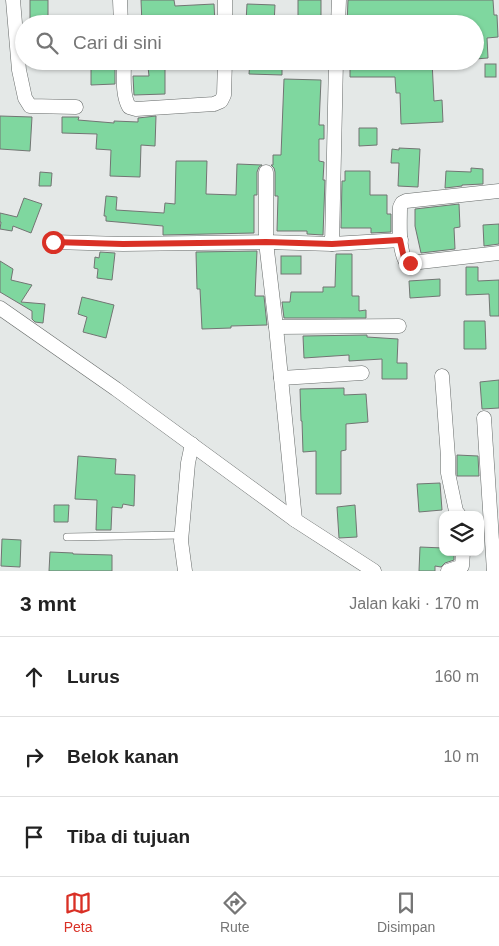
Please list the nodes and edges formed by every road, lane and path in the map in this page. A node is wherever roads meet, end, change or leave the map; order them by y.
1 (13, 0) edge
2 (120, 0) edge
3 (225, 0) edge
4 (339, 0) edge
5 (121, 15) edge
6 (225, 15) edge
7 (338, 15) edge
8 (15, 23) edge
9 (19, 70) edge
10 (124, 70) edge
11 (224, 70) edge
12 (336, 70) edge
13 (76, 107) dead end
14 (266, 172) dead end
15 (499, 192) edge
16 (400, 240) junction
17 (53, 242) dead end
18 (266, 242) junction
19 (332, 244) junction
20 (499, 253) edge
21 (0, 308) edge
22 (399, 326) dead end
23 (276, 327) junction
24 (362, 373) dead end
25 (442, 376) dead end
26 (281, 378) junction
27 (484, 418) dead end
28 (192, 444) junction
29 (456, 511) edge
30 (295, 520) junction
31 (182, 535) junction
32 (67, 537) dead end
33 (463, 556) edge
34 (185, 571) edge
35 (374, 571) edge
36 (448, 571) edge
37 (494, 571) edge

1 - 8 street
2 - 5 street
3 - 6 street
4 - 7 street
9 - 13 street
10 - 11 street
12 - 19 street
14 - 18 street
15 - 16 street
16 - 19 street
16 - 20 street
17 - 18 street
18 - 19 street
18 - 23 street
21 - 28 street
22 - 23 street
23 - 26 street
24 - 26 street
25 - 29 street
26 - 30 street
27 - 37 street
28 - 30 street
28 - 31 street
30 - 35 street
31 - 32 lane
31 - 34 street
33 - 36 street

